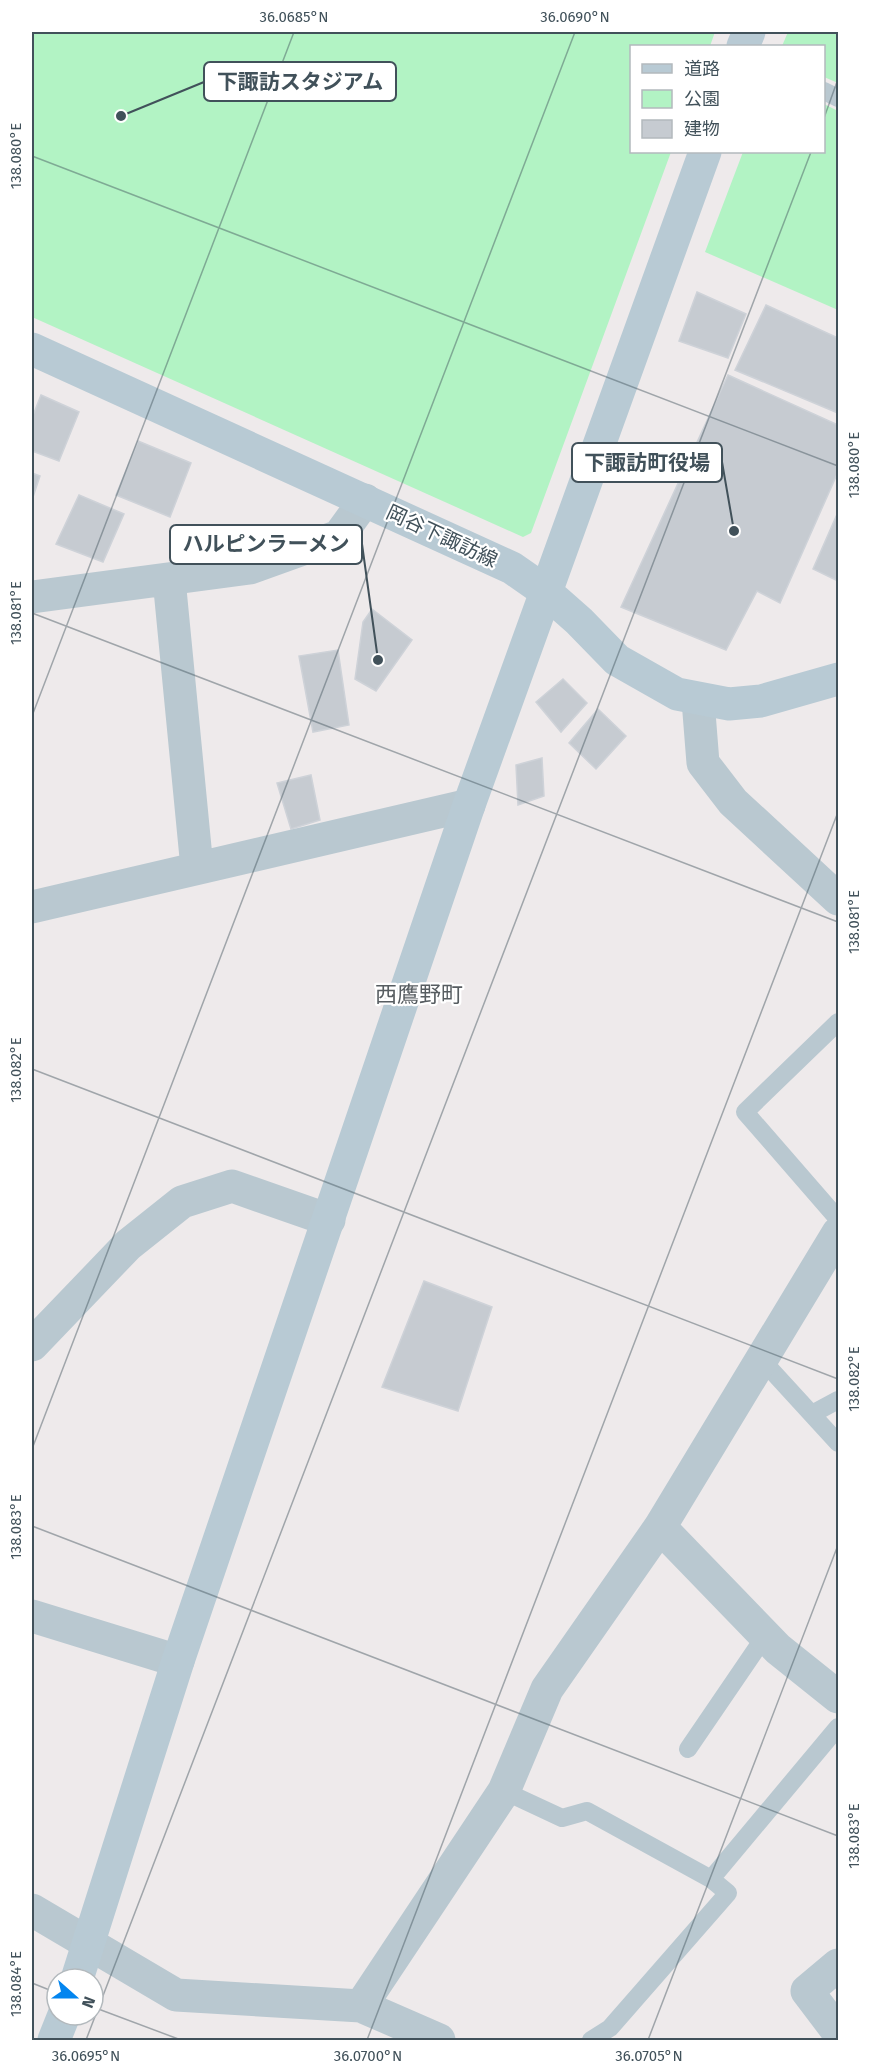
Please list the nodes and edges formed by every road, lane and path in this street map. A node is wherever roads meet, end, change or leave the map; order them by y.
1 (705, 153) edge
2 (32, 349) edge
3 (365, 500) junction
4 (169, 579) junction
5 (545, 591) junction
6 (32, 597) edge
7 (838, 679) edge
8 (698, 700) junction
9 (469, 806) junction
10 (197, 868) junction
11 (838, 899) edge
12 (32, 907) edge
13 (838, 1022) edge
14 (838, 1219) edge
15 (329, 1220) junction
16 (838, 1233) edge
17 (32, 1345) edge
18 (762, 1360) junction
19 (838, 1400) edge
20 (812, 1414) junction
21 (838, 1443) edge
22 (660, 1527) junction
23 (32, 1616) edge
24 (765, 1636) junction
25 (178, 1661) junction
26 (838, 1697) edge
27 (838, 1727) edge
28 (688, 1749) dead end
29 (504, 1791) junction
30 (711, 1879) junction
31 (32, 1910) edge
32 (89, 1945) junction
33 (838, 1965) edge
34 (81, 1967) edge
35 (361, 2006) junction
36 (838, 2032) edge
37 (439, 2040) edge
38 (591, 2040) edge

1 - 5 street
2 - 3 street, 岡谷下諏訪線
3 - 4 street
3 - 5 street, 岡谷下諏訪線
4 - 6 street
4 - 10 street
5 - 8 street, 岡谷下諏訪線
5 - 9 street
7 - 8 street, 岡谷下諏訪線
8 - 11 street
9 - 10 street
9 - 15 street
10 - 12 street
13 - 14 lane
15 - 17 street
15 - 25 street
16 - 18 street
18 - 20 lane
18 - 22 street
19 - 20 lane
20 - 21 lane
22 - 24 street
22 - 29 street
23 - 25 street
24 - 26 street
24 - 28 lane
25 - 32 street
27 - 30 lane
29 - 30 lane
29 - 35 street
30 - 38 lane
31 - 32 street
32 - 34 street
32 - 35 street
33 - 36 street
35 - 37 street

